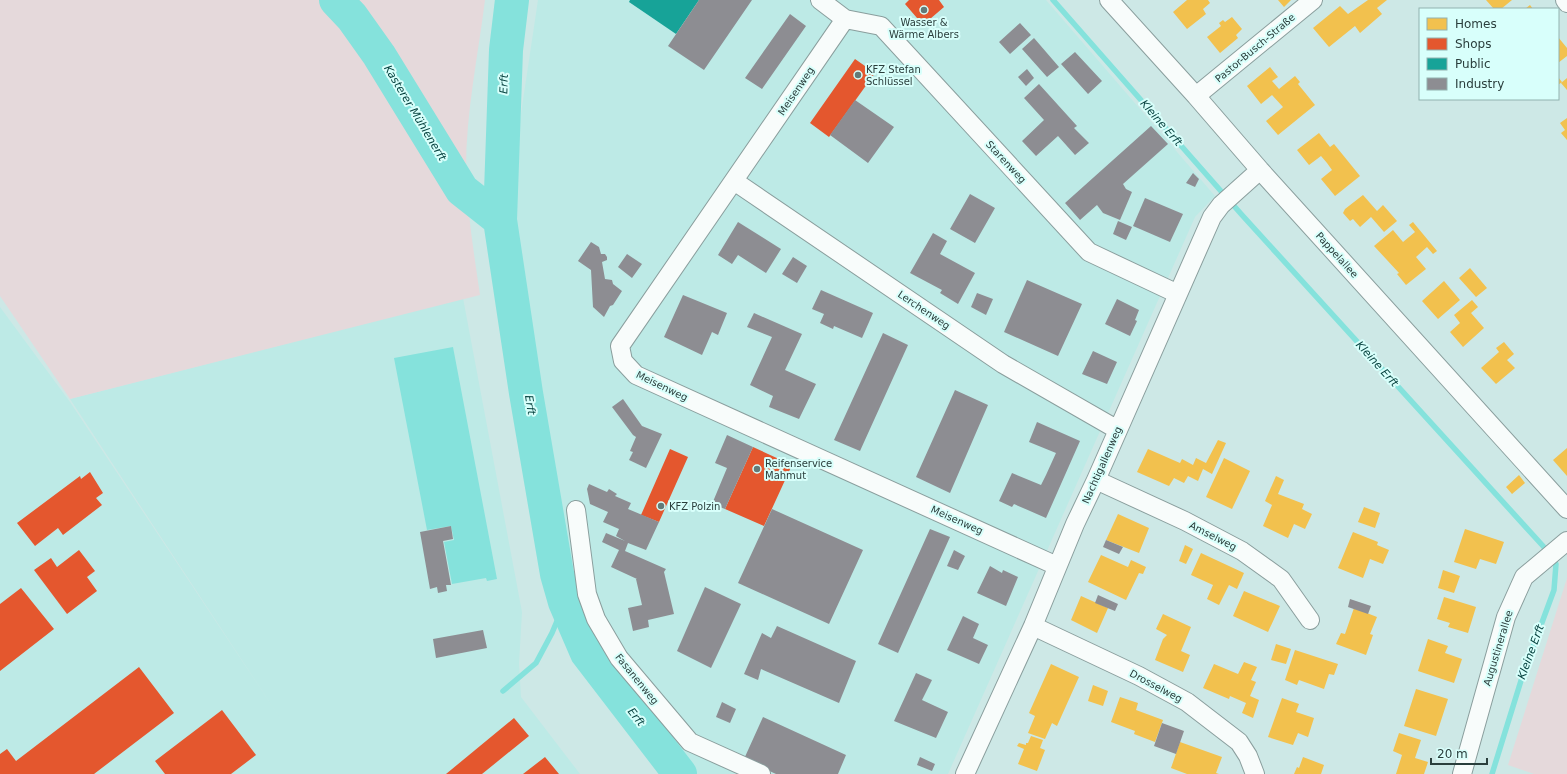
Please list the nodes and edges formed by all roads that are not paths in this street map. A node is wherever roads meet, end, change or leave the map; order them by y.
1 (820, 0) edge
2 (1109, 0) edge
3 (1313, 0) edge
4 (1565, 0) edge
5 (1567, 3) edge
6 (845, 20) junction
7 (1196, 96) junction
8 (1260, 170) junction
9 (734, 181) junction
10 (1178, 294) junction
11 (1118, 430) junction
12 (1096, 480) junction
13 (1567, 509) edge
14 (576, 510) dead end
15 (1564, 543) edge
16 (1057, 566) junction
17 (1310, 620) dead end
18 (1033, 626) junction
19 (761, 774) edge
20 (965, 774) edge
21 (1255, 774) edge
22 (1462, 774) edge

1 - 6 street
2 - 7 street, Pappelallee
3 - 7 street, Pastor-Busch-Straße
4 - 5 street
6 - 9 street, Meisenweg
6 - 10 street, Starenweg
7 - 8 street, Pappelallee
8 - 10 street, Nachtigallenweg
8 - 13 street, Pappelallee
9 - 11 street, Lerchenweg
9 - 16 street, Meisenweg
10 - 11 street, Nachtigallenweg
11 - 12 street, Nachtigallenweg
12 - 16 street, Nachtigallenweg
12 - 17 street, Amselweg
14 - 19 street, Fasanenweg
15 - 22 street, Augustinerallee
16 - 18 street, Nachtigallenweg
18 - 20 street, Nachtigallenweg
18 - 21 street, Drosselweg

